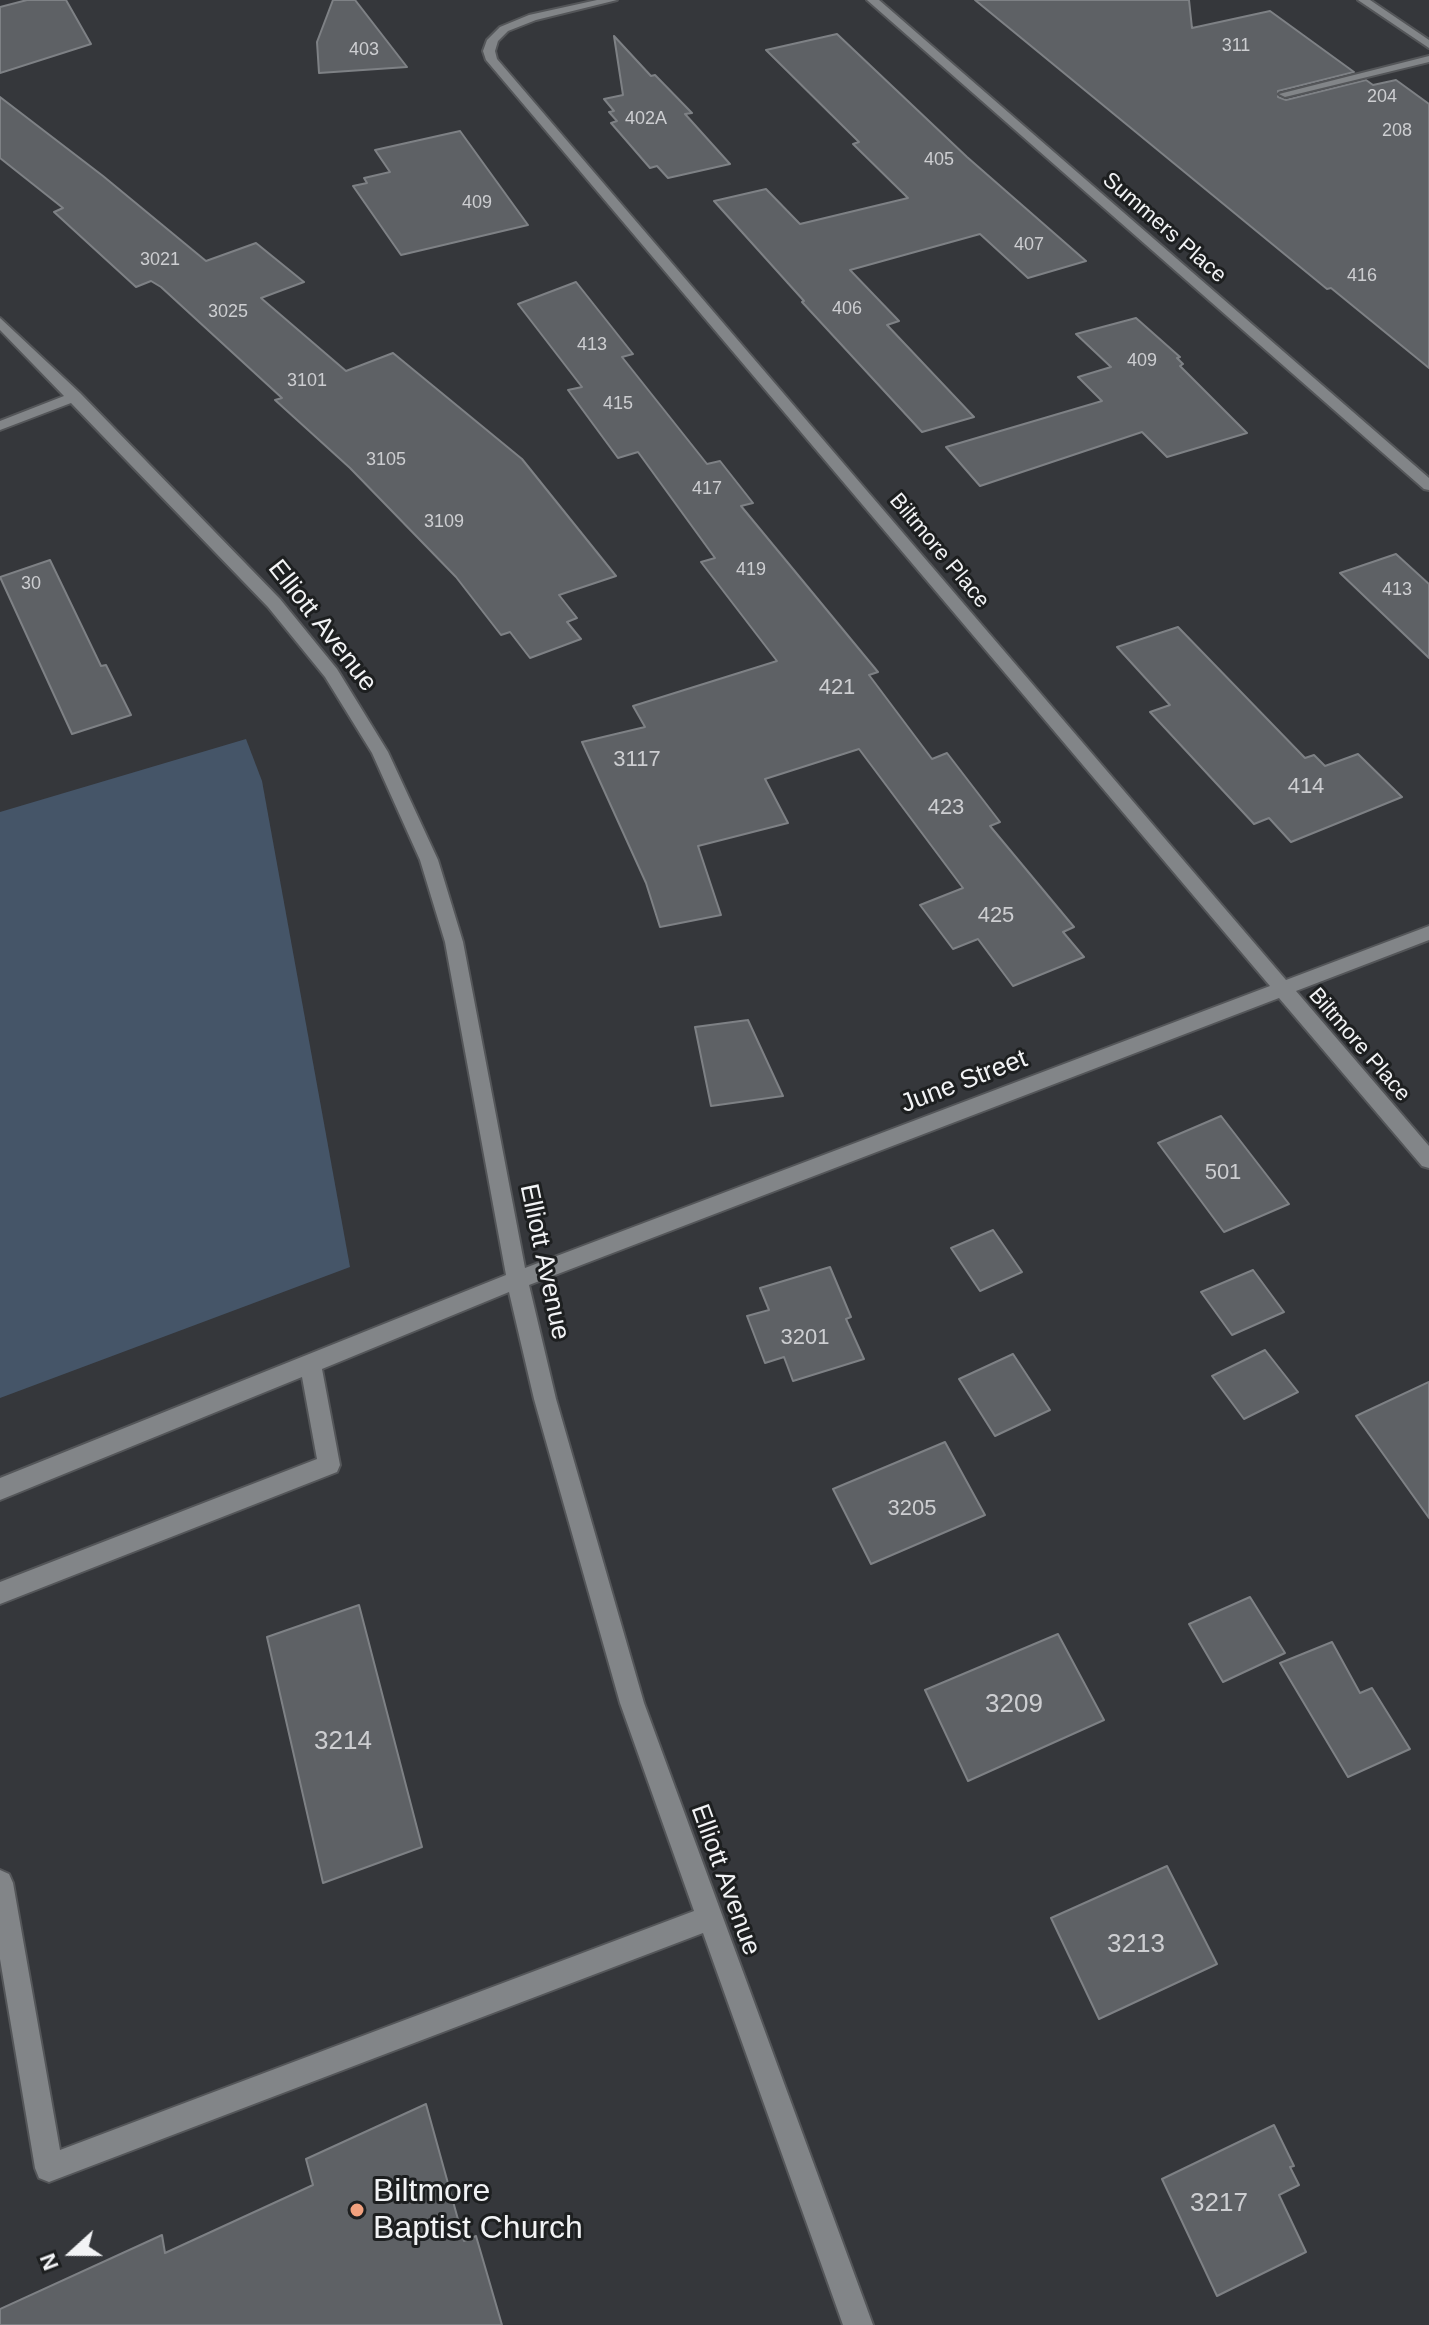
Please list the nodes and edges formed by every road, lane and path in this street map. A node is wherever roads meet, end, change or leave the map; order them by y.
1 (612, 0) edge
2 (872, 0) edge
3 (1363, 0) edge
4 (578, 3) edge
5 (1429, 45) edge
6 (1429, 59) edge
7 (1285, 94) dead end
8 (0, 322) edge
9 (75, 396) junction
10 (0, 426) edge
11 (1429, 486) edge
12 (1429, 933) edge
13 (1282, 989) junction
14 (1429, 1160) edge
15 (517, 1280) junction
16 (310, 1364) junction
17 (0, 1489) edge
18 (0, 1593) edge
19 (0, 1883) edge
20 (709, 1918) junction
21 (858, 2325) edge

1 - 4 street
2 - 11 street, Summers Place
3 - 5 street
4 - 13 street, Biltmore Place
6 - 7 street
8 - 9 street, Elliott Avenue
9 - 10 street
9 - 15 street, Elliott Avenue
12 - 13 street, June Street
13 - 14 street, Biltmore Place
13 - 15 street, June Street
15 - 16 street, June Street
15 - 20 street, Elliott Avenue
16 - 17 street, June Street
16 - 18 street
19 - 20 street
20 - 21 street, Elliott Avenue

